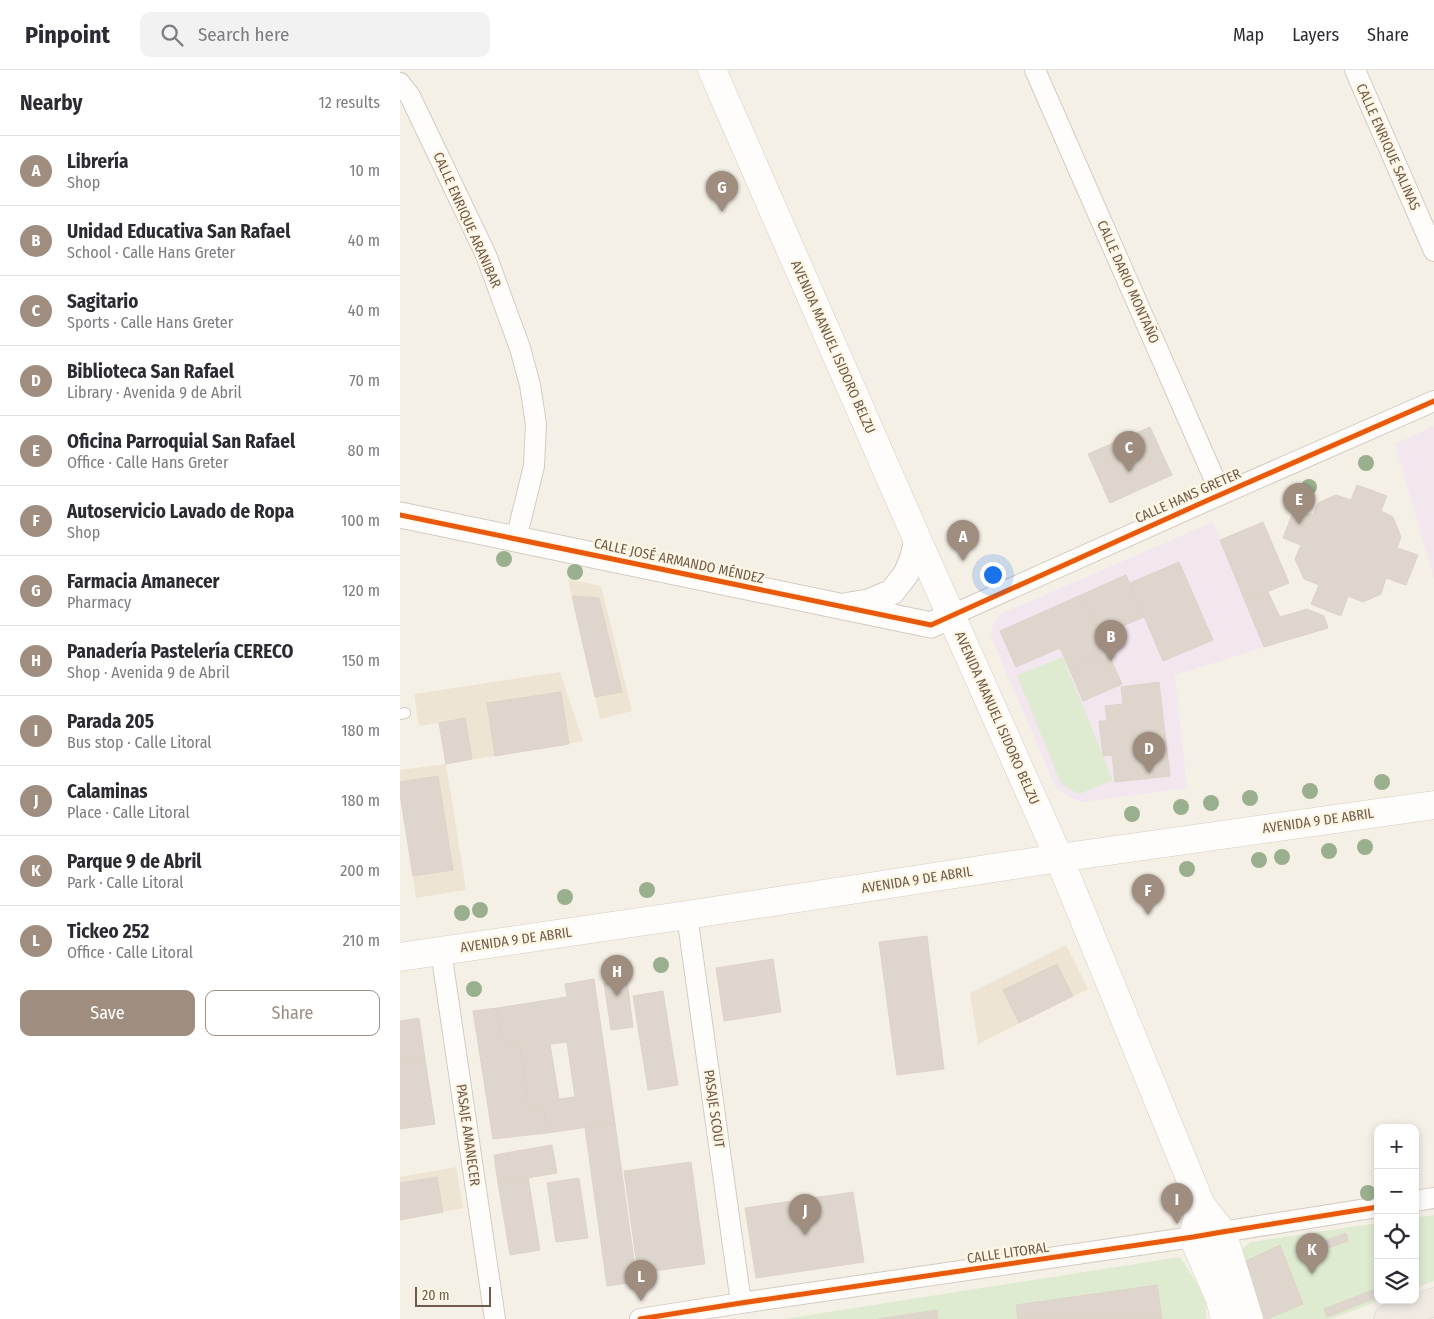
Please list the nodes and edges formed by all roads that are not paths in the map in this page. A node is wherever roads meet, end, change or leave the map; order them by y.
1 (712, 70) edge
2 (1035, 70) edge
3 (1355, 70) edge
4 (400, 83) edge
5 (1434, 251) edge
6 (1434, 401) edge
7 (1221, 494) junction
8 (400, 515) edge
9 (516, 539) junction
10 (917, 539) junction
11 (843, 607) junction
12 (952, 615) junction
13 (1434, 805) edge
14 (1059, 858) junction
15 (687, 915) junction
16 (441, 951) junction
17 (400, 956) edge
18 (1434, 1198) edge
19 (1419, 1200) edge
20 (1201, 1205) junction
21 (1374, 1208) edge
22 (1222, 1232) junction
23 (1193, 1237) junction
24 (1434, 1302) edge
25 (741, 1303) junction
26 (495, 1319) edge
27 (640, 1319) edge
28 (1226, 1319) edge
29 (1249, 1319) edge
30 (1388, 1319) edge

1 - 10 main road, AVENIDA MANUEL ISIDORO BELZU
2 - 7 street, CALLE DARIO MONTAÑO
3 - 5 street, CALLE ENRIQUE SALINAS
4 - 9 street, CALLE ENRIQUE ARANIBAR
6 - 7 street, CALLE HANS GRETER
7 - 12 street, CALLE HANS GRETER
8 - 9 street, CALLE JOSÉ ARMANDO MÉNDEZ
9 - 11 street, CALLE JOSÉ ARMANDO MÉNDEZ
10 - 11 street, CALLE JOSÉ ARMANDO MÉNDEZ
10 - 12 main road, AVENIDA MANUEL ISIDORO BELZU
11 - 12 street, CALLE JOSÉ ARMANDO MÉNDEZ
12 - 14 main road, AVENIDA MANUEL ISIDORO BELZU
13 - 14 main road, AVENIDA 9 DE ABRIL
14 - 15 main road, AVENIDA 9 DE ABRIL
14 - 20 main road, AVENIDA MANUEL ISIDORO BELZU
15 - 16 main road, AVENIDA 9 DE ABRIL
15 - 25 street, PASAJE SCOUT
16 - 17 main road, AVENIDA 9 DE ABRIL
16 - 26 street, PASAJE AMANECER
18 - 19 street
20 - 22 main road, AVENIDA MANUEL ISIDORO BELZU
20 - 23 main road
21 - 22 street, CALLE LITORAL
22 - 23 street, CALLE LITORAL
22 - 29 main road, AVENIDA MANUEL ISIDORO BELZU
23 - 25 street, CALLE LITORAL
23 - 28 main road
24 - 30 highway
25 - 27 street, CALLE LITORAL

